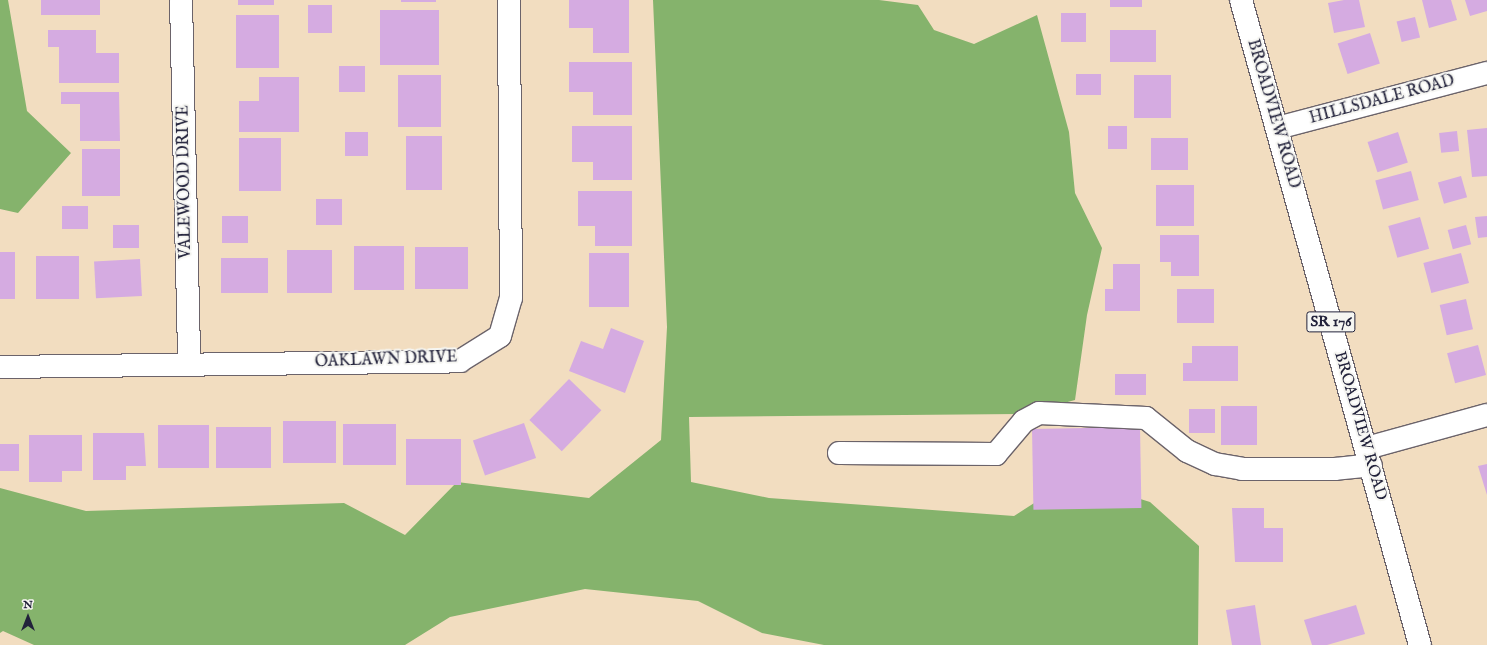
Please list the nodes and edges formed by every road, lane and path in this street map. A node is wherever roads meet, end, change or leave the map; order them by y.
1 (181, 0) edge
2 (509, 0) edge
3 (1241, 0) edge
4 (1487, 73) edge
5 (1277, 128) junction
6 (189, 364) junction
7 (0, 367) edge
8 (1487, 415) edge
9 (839, 453) dead end
10 (1369, 456) junction
11 (1420, 645) edge

1 - 6 street, VALEWOOD DRIVE
2 - 6 street, OAKLAWN DRIVE
3 - 5 street, BROADVIEW ROAD / SR 176
4 - 5 street, HILLSDALE ROAD
5 - 10 street, BROADVIEW ROAD / SR 176
6 - 7 street, OAKLAWN DRIVE
8 - 10 street
9 - 10 street
10 - 11 street, BROADVIEW ROAD / SR 176

